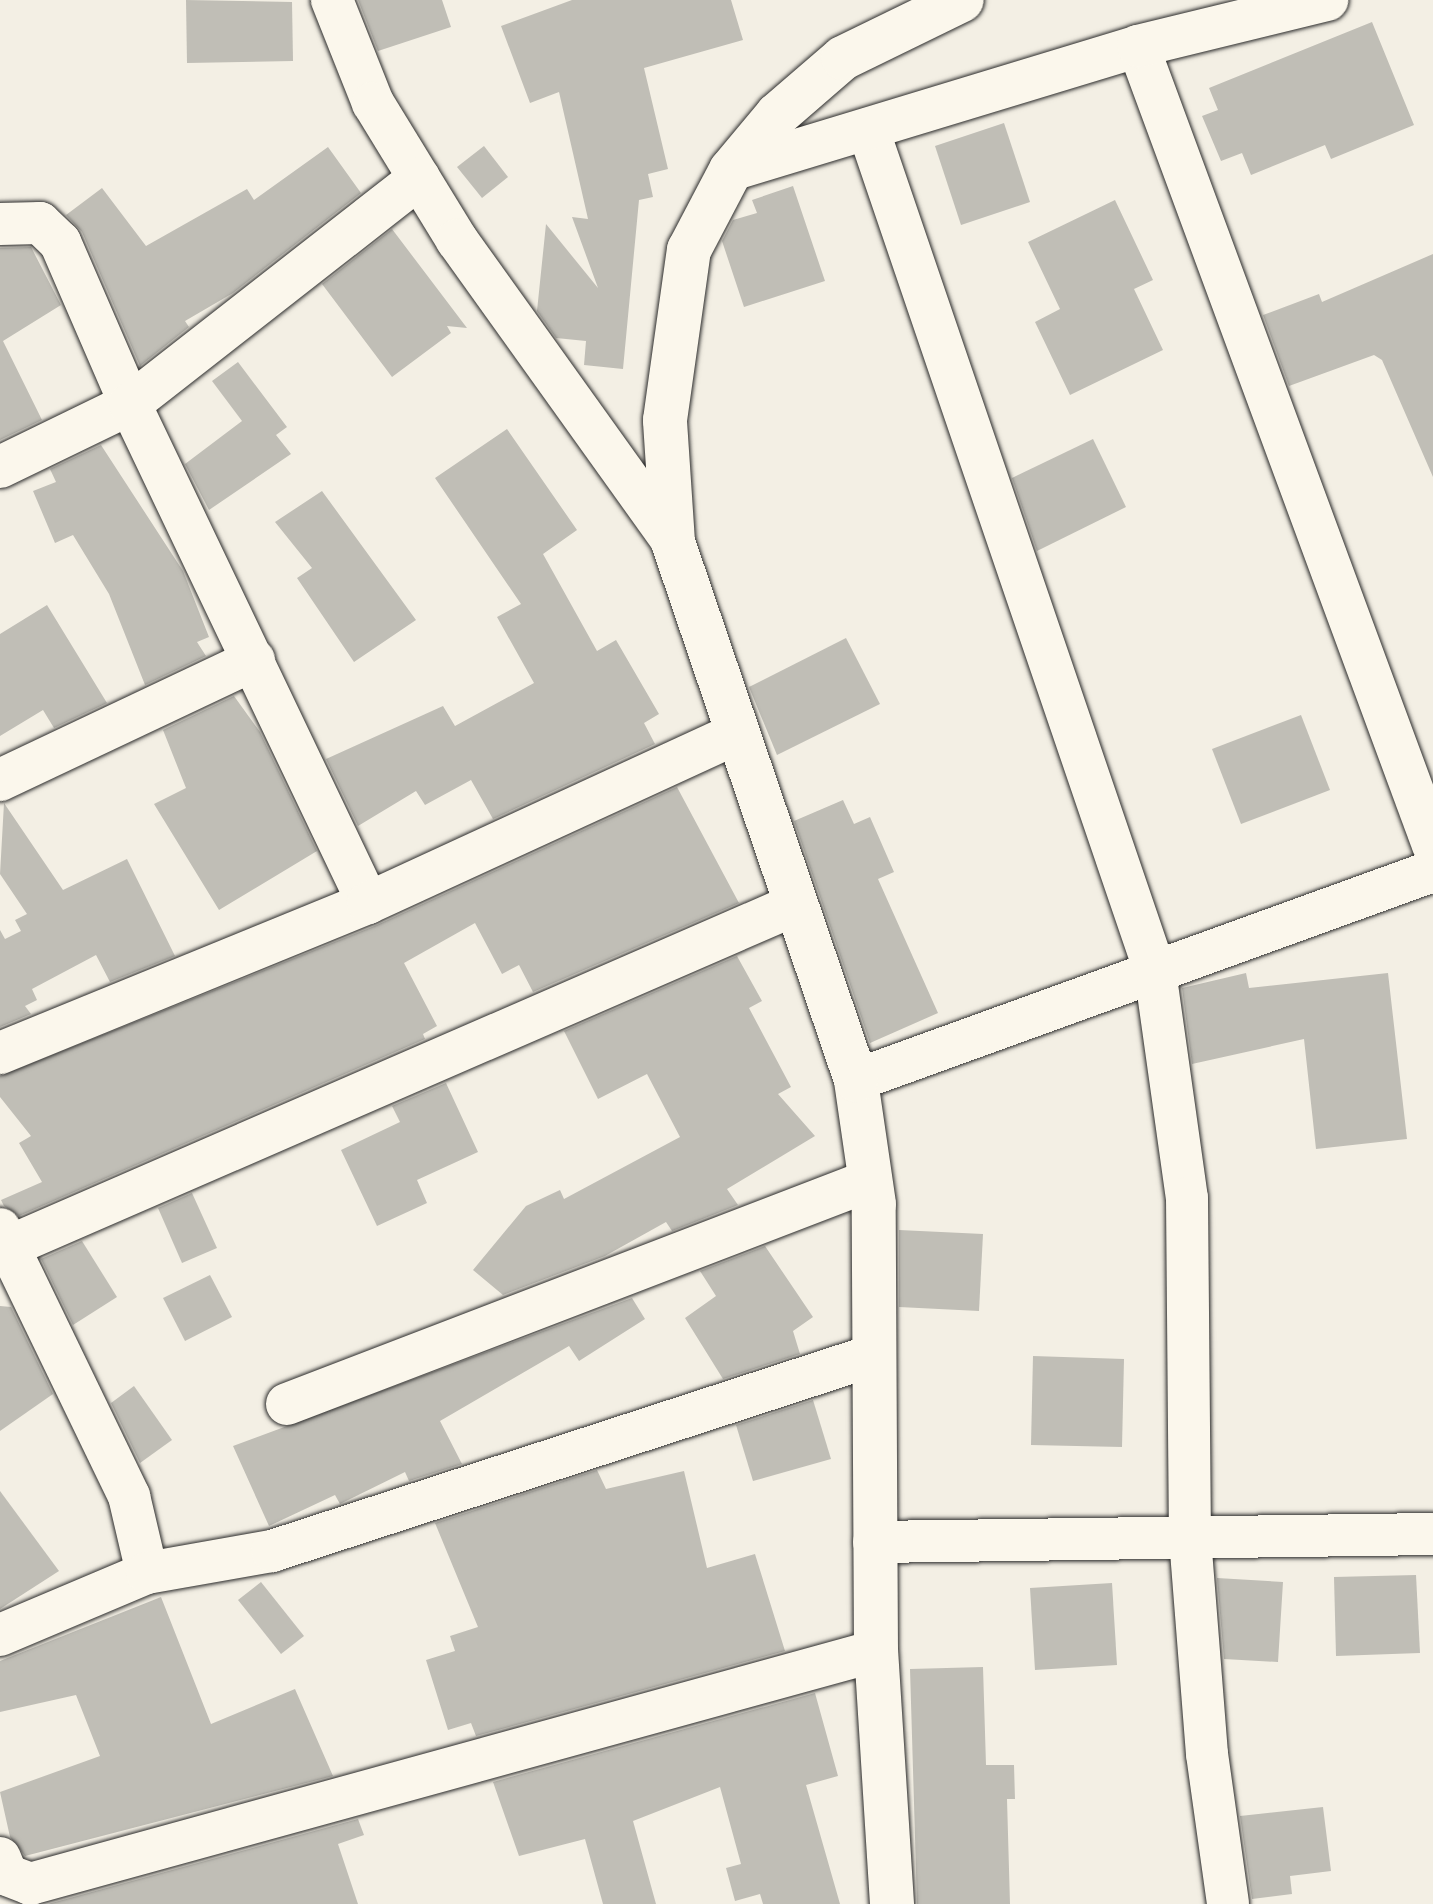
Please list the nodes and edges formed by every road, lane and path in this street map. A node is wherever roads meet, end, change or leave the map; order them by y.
1 (332, 0) edge
2 (962, 0) edge
3 (1327, 0) edge
4 (1138, 46) junction
5 (868, 129) junction
6 (731, 170) junction
7 (419, 178) junction
8 (0, 224) edge
9 (130, 404) junction
10 (0, 467) edge
11 (673, 542) junction
12 (254, 660) junction
13 (735, 734) junction
14 (0, 780) edge
15 (1433, 845) edge
16 (1433, 871) edge
17 (368, 903) junction
18 (792, 906) junction
19 (1155, 971) junction
20 (0, 1053) edge
21 (856, 1080) junction
22 (871, 1180) junction
23 (5, 1237) edge
24 (871, 1356) junction
25 (287, 1404) dead end
26 (1433, 1534) edge
27 (1190, 1538) junction
28 (874, 1542) junction
29 (147, 1573) junction
30 (0, 1635) edge
31 (876, 1651) junction
32 (0, 1858) edge
33 (892, 1904) edge
34 (1228, 1904) edge

1 - 7 street
2 - 6 street
3 - 4 street
4 - 5 street
4 - 15 street
5 - 6 street
5 - 19 street
6 - 11 street
7 - 9 street
7 - 11 street
8 - 9 street
9 - 10 street
9 - 12 street
11 - 13 street
12 - 14 street
12 - 17 street
13 - 17 street
13 - 18 street
16 - 19 street
17 - 20 street
18 - 21 street
18 - 23 street
19 - 21 street
19 - 27 street
21 - 22 street
22 - 24 street
22 - 25 street
23 - 29 street
24 - 28 street
24 - 29 street
26 - 27 street
27 - 28 street
27 - 34 street
28 - 31 street
29 - 30 street
31 - 32 street
31 - 33 street

